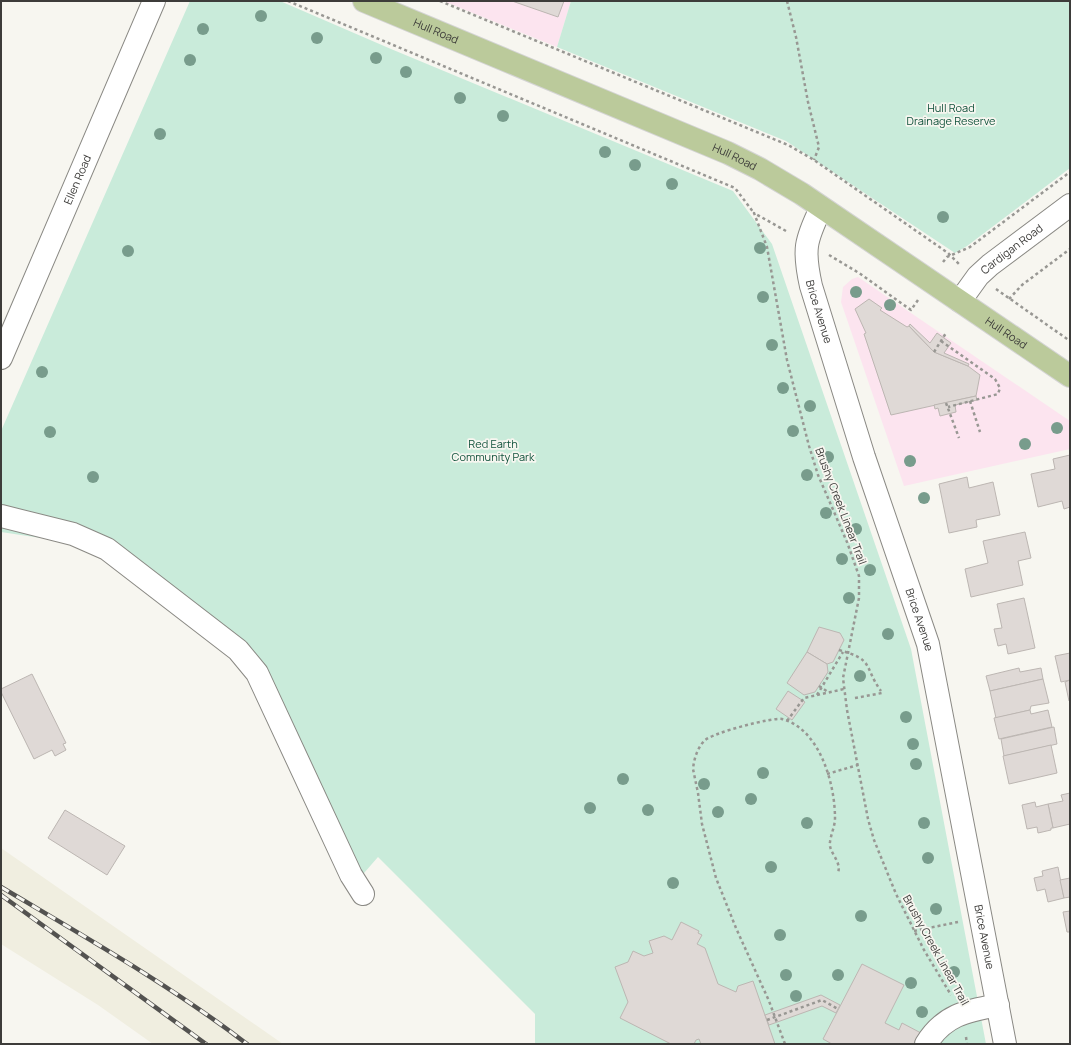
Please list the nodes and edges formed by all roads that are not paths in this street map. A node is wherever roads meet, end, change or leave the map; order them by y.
1 (154, 1) edge
2 (364, 1) edge
3 (1070, 205) edge
4 (821, 208) junction
5 (960, 301) junction
6 (1, 358) edge
7 (1070, 376) edge
8 (1, 516) edge
9 (363, 894) dead end
10 (998, 1005) junction
11 (926, 1044) edge
12 (1005, 1044) edge

1 - 6 street, Ellen Road
2 - 4 main road, Hull Road
3 - 5 street, Cardigan Road
4 - 5 main road, Hull Road
4 - 10 street, Brice Avenue
5 - 7 main road, Hull Road
8 - 9 street
10 - 11 street
10 - 12 street, Brice Avenue

